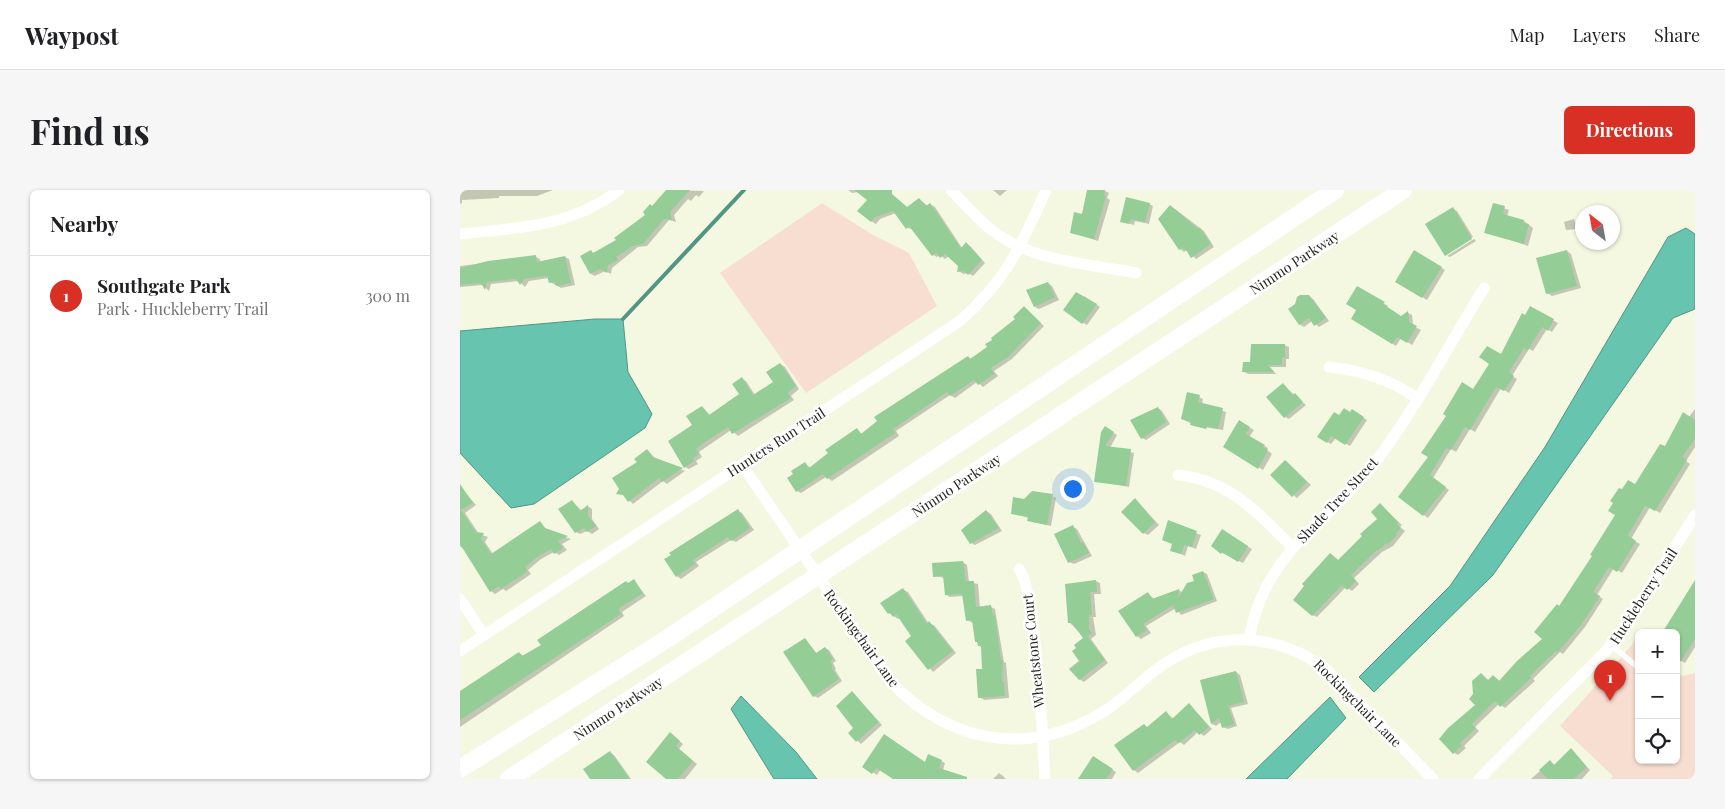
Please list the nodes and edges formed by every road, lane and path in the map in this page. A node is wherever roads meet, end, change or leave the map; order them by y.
1 (619, 190) edge
2 (951, 190) edge
3 (1046, 190) edge
4 (1335, 190) edge
5 (1403, 190) edge
6 (460, 234) edge
7 (1020, 247) junction
8 (1136, 273) dead end
9 (1484, 288) dead end
10 (1329, 367) dead end
11 (1416, 398) junction
12 (742, 464) junction
13 (1178, 476) dead end
14 (1695, 515) edge
15 (1293, 548) junction
16 (800, 550) junction
17 (1019, 569) dead end
18 (818, 576) junction
19 (460, 598) edge
20 (484, 635) junction
21 (1249, 639) junction
22 (1611, 645) junction
23 (460, 651) edge
24 (1635, 665) edge
25 (1042, 736) junction
26 (460, 769) edge
27 (509, 779) edge
28 (1045, 779) edge
29 (1433, 779) edge
30 (1479, 779) edge

1 - 6 street
2 - 7 street
3 - 7 street, Hunters Run Trail
4 - 16 highway
5 - 18 highway, Nimmo Parkway
7 - 8 street
7 - 12 street, Hunters Run Trail
9 - 11 street, Shade Tree Street
10 - 11 street
11 - 15 street, Shade Tree Street
12 - 16 street, Rockingchair Lane
12 - 20 street, Hunters Run Trail
13 - 15 street
14 - 22 street, Huckleberry Trail
15 - 21 street, Shade Tree Street
16 - 18 street, Rockingchair Lane
16 - 26 highway
17 - 25 street, Wheatstone Court
18 - 25 street, Rockingchair Lane
18 - 27 highway, Nimmo Parkway
19 - 20 street
20 - 23 street, Hunters Run Trail
21 - 25 street, Rockingchair Lane
21 - 29 street, Rockingchair Lane
22 - 24 lane
22 - 30 street, Huckleberry Trail
25 - 28 street, Wheatstone Court

